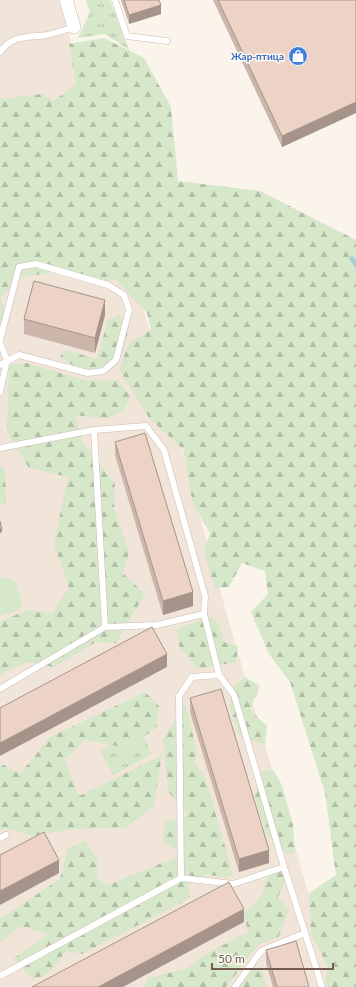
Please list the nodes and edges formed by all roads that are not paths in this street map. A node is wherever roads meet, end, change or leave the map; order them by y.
1 (66, 0) edge
2 (115, 0) edge
3 (74, 27) joint
4 (168, 41) dead end
5 (1, 48) edge
6 (0, 341) edge
7 (7, 360) junction
8 (0, 365) edge
9 (0, 392) edge
10 (94, 430) junction
11 (0, 448) edge
12 (204, 614) junction
13 (105, 627) junction
14 (219, 675) junction
15 (0, 689) edge
16 (284, 867) junction
17 (181, 878) junction
18 (305, 934) junction
19 (0, 976) edge
20 (235, 987) edge
21 (322, 987) edge

1 - 3 street
2 - 4 lane
3 - 5 lane
6 - 7 lane
6 - 7 lane
7 - 8 lane
7 - 9 lane
10 - 11 lane
10 - 12 lane
10 - 13 lane
12 - 13 lane
12 - 14 lane
13 - 15 lane
14 - 16 lane
14 - 17 lane
16 - 17 lane
16 - 18 lane
17 - 19 lane
18 - 20 lane
18 - 21 lane

